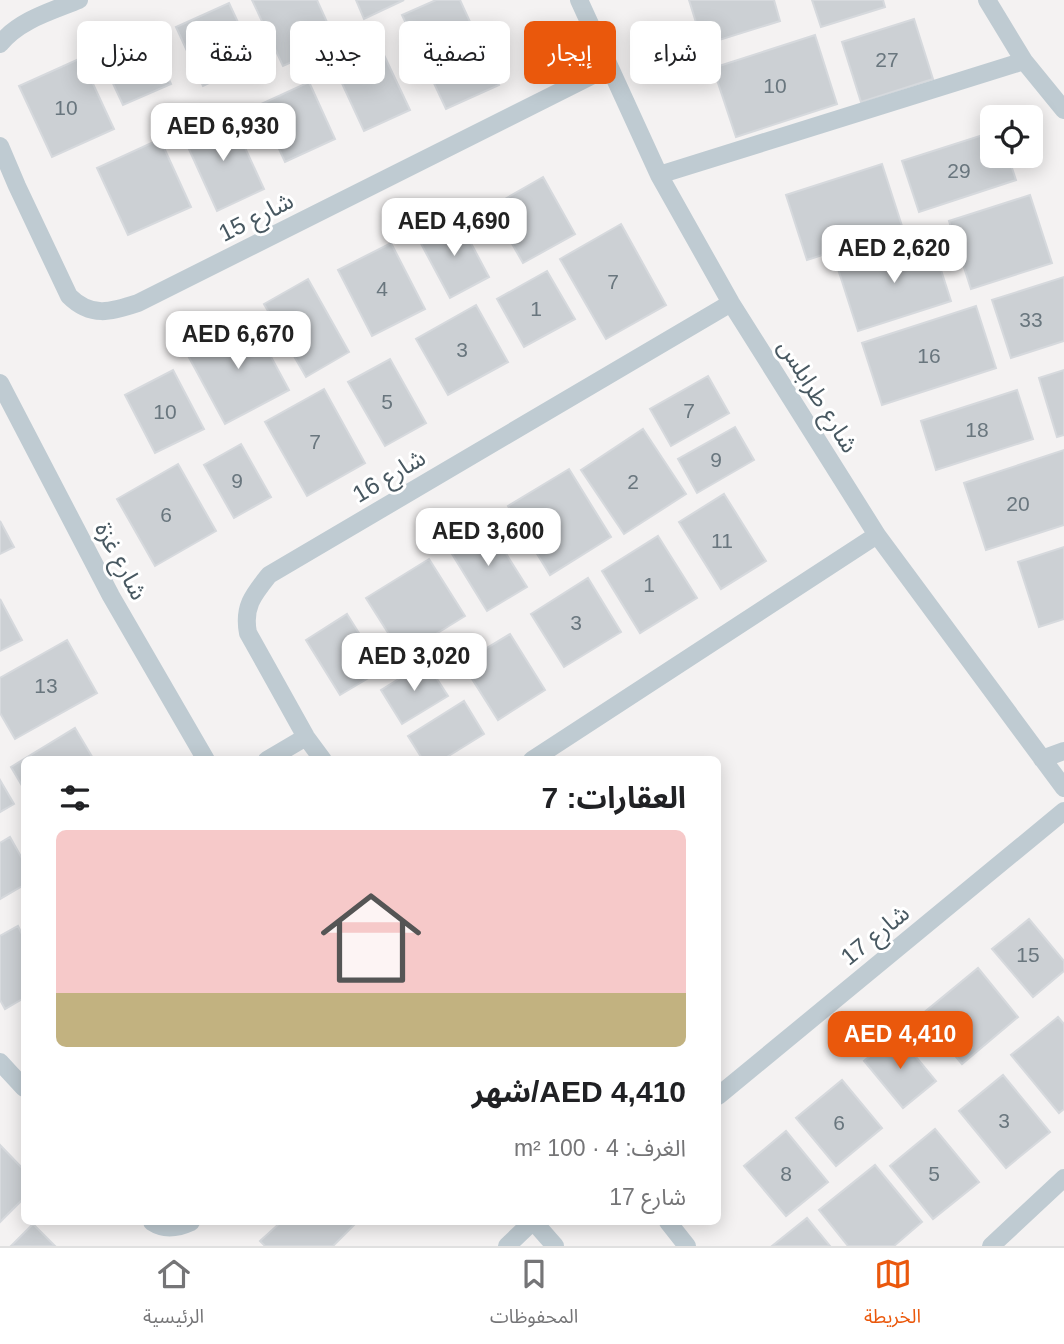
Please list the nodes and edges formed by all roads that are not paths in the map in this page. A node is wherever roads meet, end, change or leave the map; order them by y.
1 (79, 0) edge
2 (579, 0) edge
3 (987, 0) edge
4 (588, 21) edge
5 (0, 44) edge
6 (1024, 61) junction
7 (616, 82) edge
8 (575, 84) edge
9 (1064, 110) edge
10 (0, 146) edge
11 (660, 175) junction
12 (8, 189) edge
13 (731, 303) junction
14 (0, 383) edge
15 (877, 535) junction
16 (306, 737) junction
17 (1064, 751) edge
18 (204, 756) edge
19 (274, 756) edge
20 (320, 756) edge
21 (538, 756) edge
22 (1042, 759) junction
23 (1064, 788) edge
24 (1064, 811) edge
25 (0, 1062) edge
26 (21, 1085) edge
27 (721, 1094) edge
28 (1064, 1178) edge
29 (160, 1225) edge
30 (184, 1225) edge
31 (530, 1225) edge
32 (536, 1225) edge
33 (670, 1225) edge
34 (508, 1246) edge
35 (555, 1246) edge
36 (687, 1246) edge
37 (991, 1246) edge

1 - 5 street
2 - 4 street, شارع طرابلس
3 - 6 street
6 - 9 street
6 - 11 street
7 - 11 street, شارع طرابلس
8 - 12 street, شارع 15
10 - 12 street, شارع 15
11 - 13 street, شارع طرابلس
13 - 15 street, شارع طرابلس
13 - 16 street, شارع 16
14 - 18 street, شارع غزة
15 - 21 street
15 - 22 street, شارع طرابلس
16 - 19 street
16 - 20 street
17 - 22 street
22 - 23 street, شارع طرابلس
24 - 27 street, شارع 17
25 - 26 street
28 - 37 street
29 - 30 street
31 - 34 street
32 - 35 street
33 - 36 street

